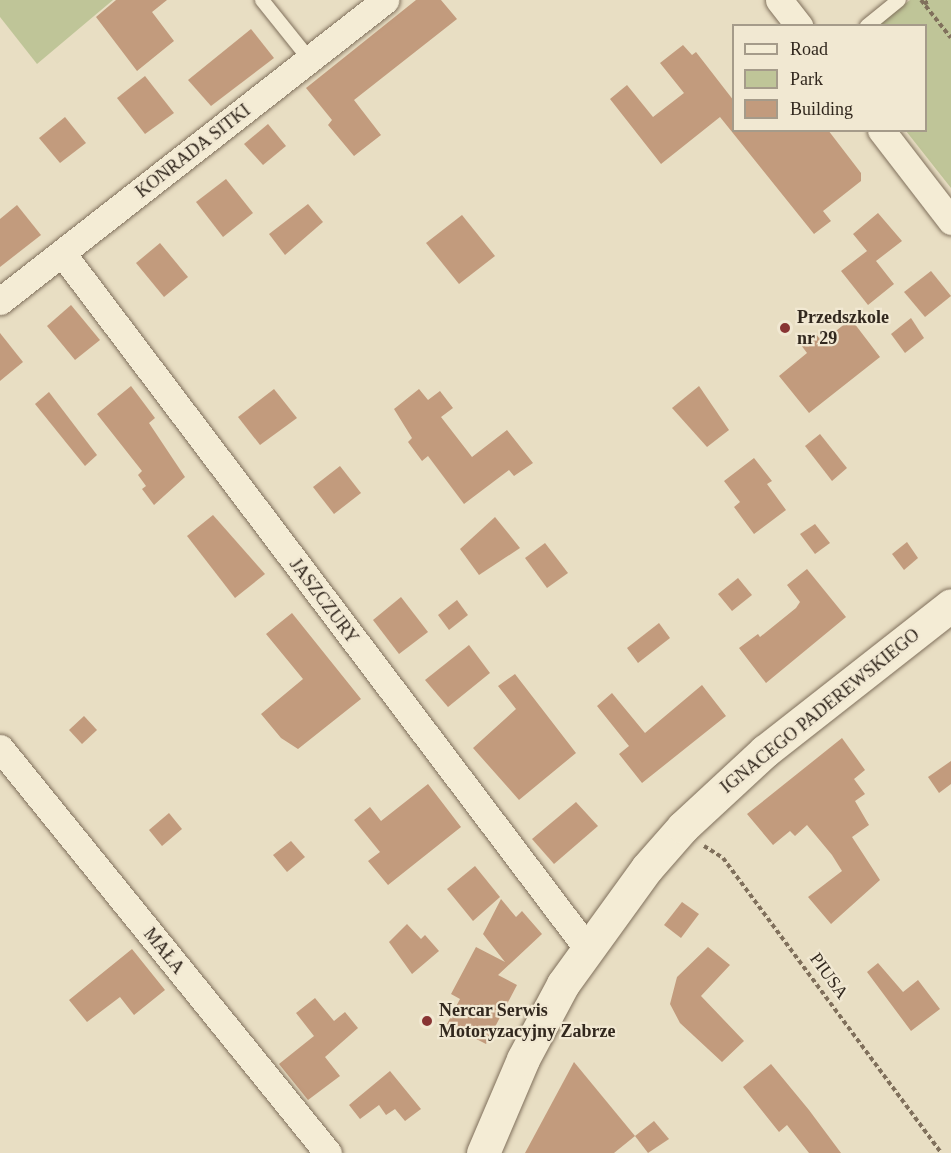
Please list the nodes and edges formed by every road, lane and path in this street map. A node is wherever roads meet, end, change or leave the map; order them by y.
1 (262, 0) edge
2 (385, 0) edge
3 (779, 0) edge
4 (899, 0) edge
5 (930, 0) edge
6 (923, 2) edge
7 (797, 24) edge
8 (869, 24) edge
9 (951, 38) edge
10 (310, 60) junction
11 (883, 132) edge
12 (948, 211) edge
13 (62, 253) junction
14 (0, 301) edge
15 (951, 604) edge
16 (0, 748) edge
17 (698, 840) junction
18 (587, 948) junction
19 (328, 1153) edge
20 (483, 1153) edge
21 (941, 1153) edge

1 - 10 lane
2 - 10 street, KONRADA SITKI
3 - 7 street
4 - 8 lane
5 - 6 path
6 - 9 path
10 - 13 street, KONRADA SITKI
11 - 12 street
13 - 14 street, KONRADA SITKI
13 - 18 street, JASZCZURY
15 - 17 main road, IGNACEGO PADEREWSKIEGO
16 - 19 street, MAŁA
17 - 18 main road, IGNACEGO PADEREWSKIEGO
17 - 21 path, PIUSA
18 - 20 main road, IGNACEGO PADEREWSKIEGO

